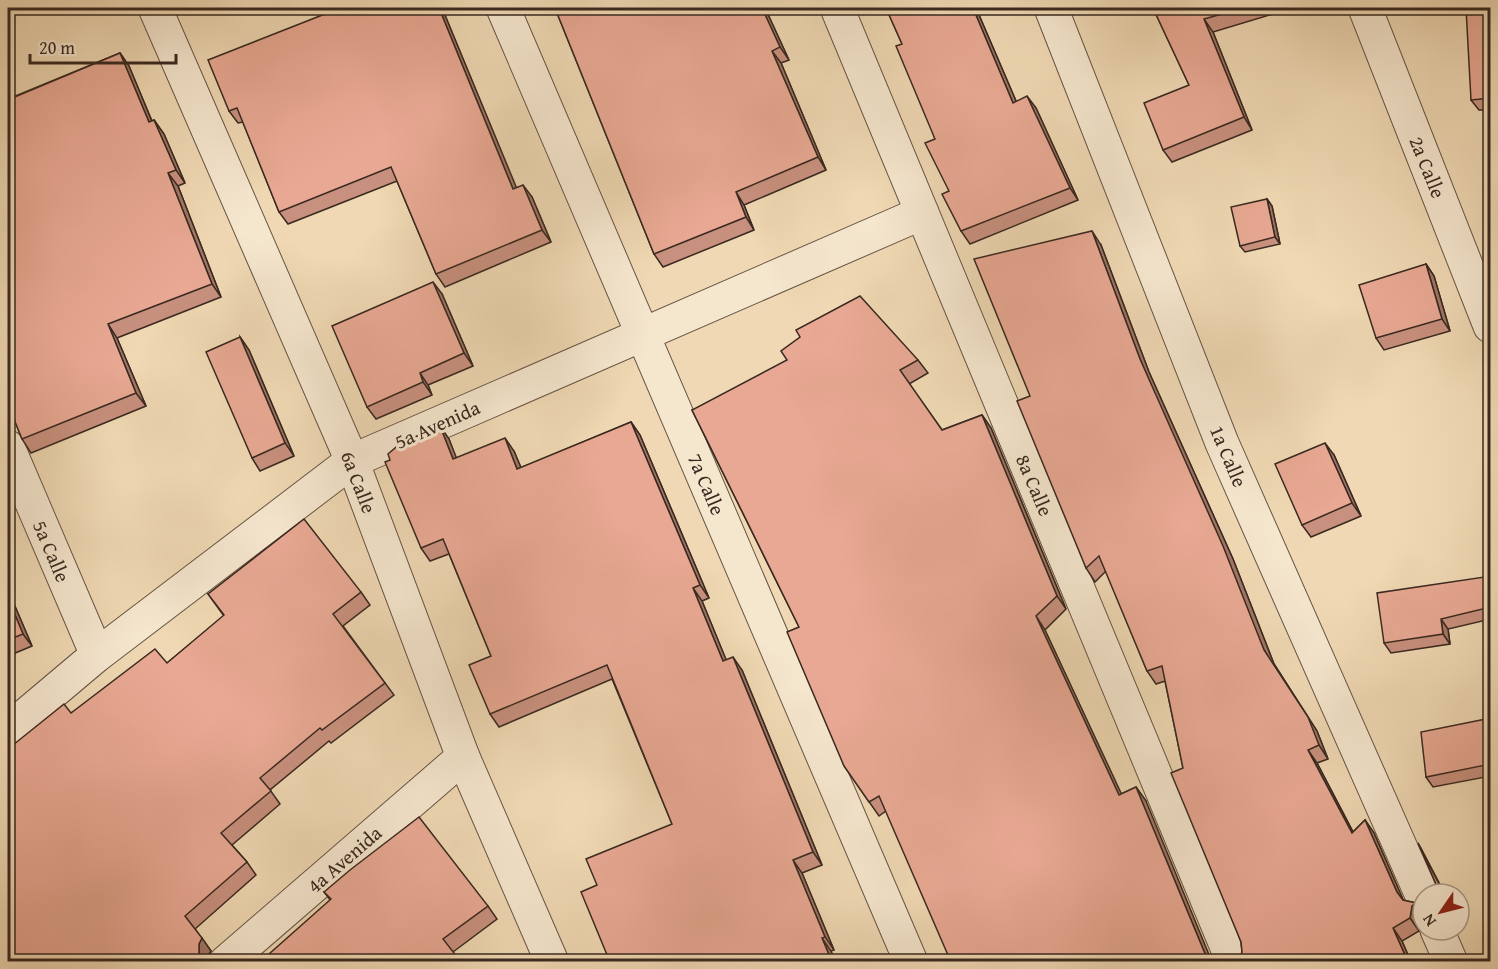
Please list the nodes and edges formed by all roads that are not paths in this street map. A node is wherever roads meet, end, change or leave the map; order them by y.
1 (155, 8) edge
2 (503, 8) edge
3 (837, 8) edge
4 (1051, 8) edge
5 (1365, 8) edge
6 (922, 213) junction
7 (1491, 326) edge
8 (643, 334) junction
9 (8, 447) edge
10 (352, 461) junction
11 (97, 655) junction
12 (8, 730) edge
13 (463, 757) junction
14 (1416, 882) edge
15 (1442, 942) edge
16 (226, 962) edge
17 (552, 962) edge
18 (911, 962) edge
19 (1233, 962) edge
20 (1451, 962) edge

1 - 10 street, 6a Calle
2 - 8 street, 7a Calle
3 - 6 street, 8a Calle
4 - 14 street, 1a Calle
5 - 7 street, 2a Calle
6 - 8 street, 5a Avenida
6 - 19 street, 8a Calle
8 - 10 street, 5a Avenida
8 - 18 street, 7a Calle
9 - 11 street, 5a Calle
10 - 11 street, 5a Avenida
10 - 13 street, 6a Calle
11 - 12 street, 5a Avenida
13 - 16 street, 4a Avenida
13 - 17 street, 6a Calle
15 - 20 street

